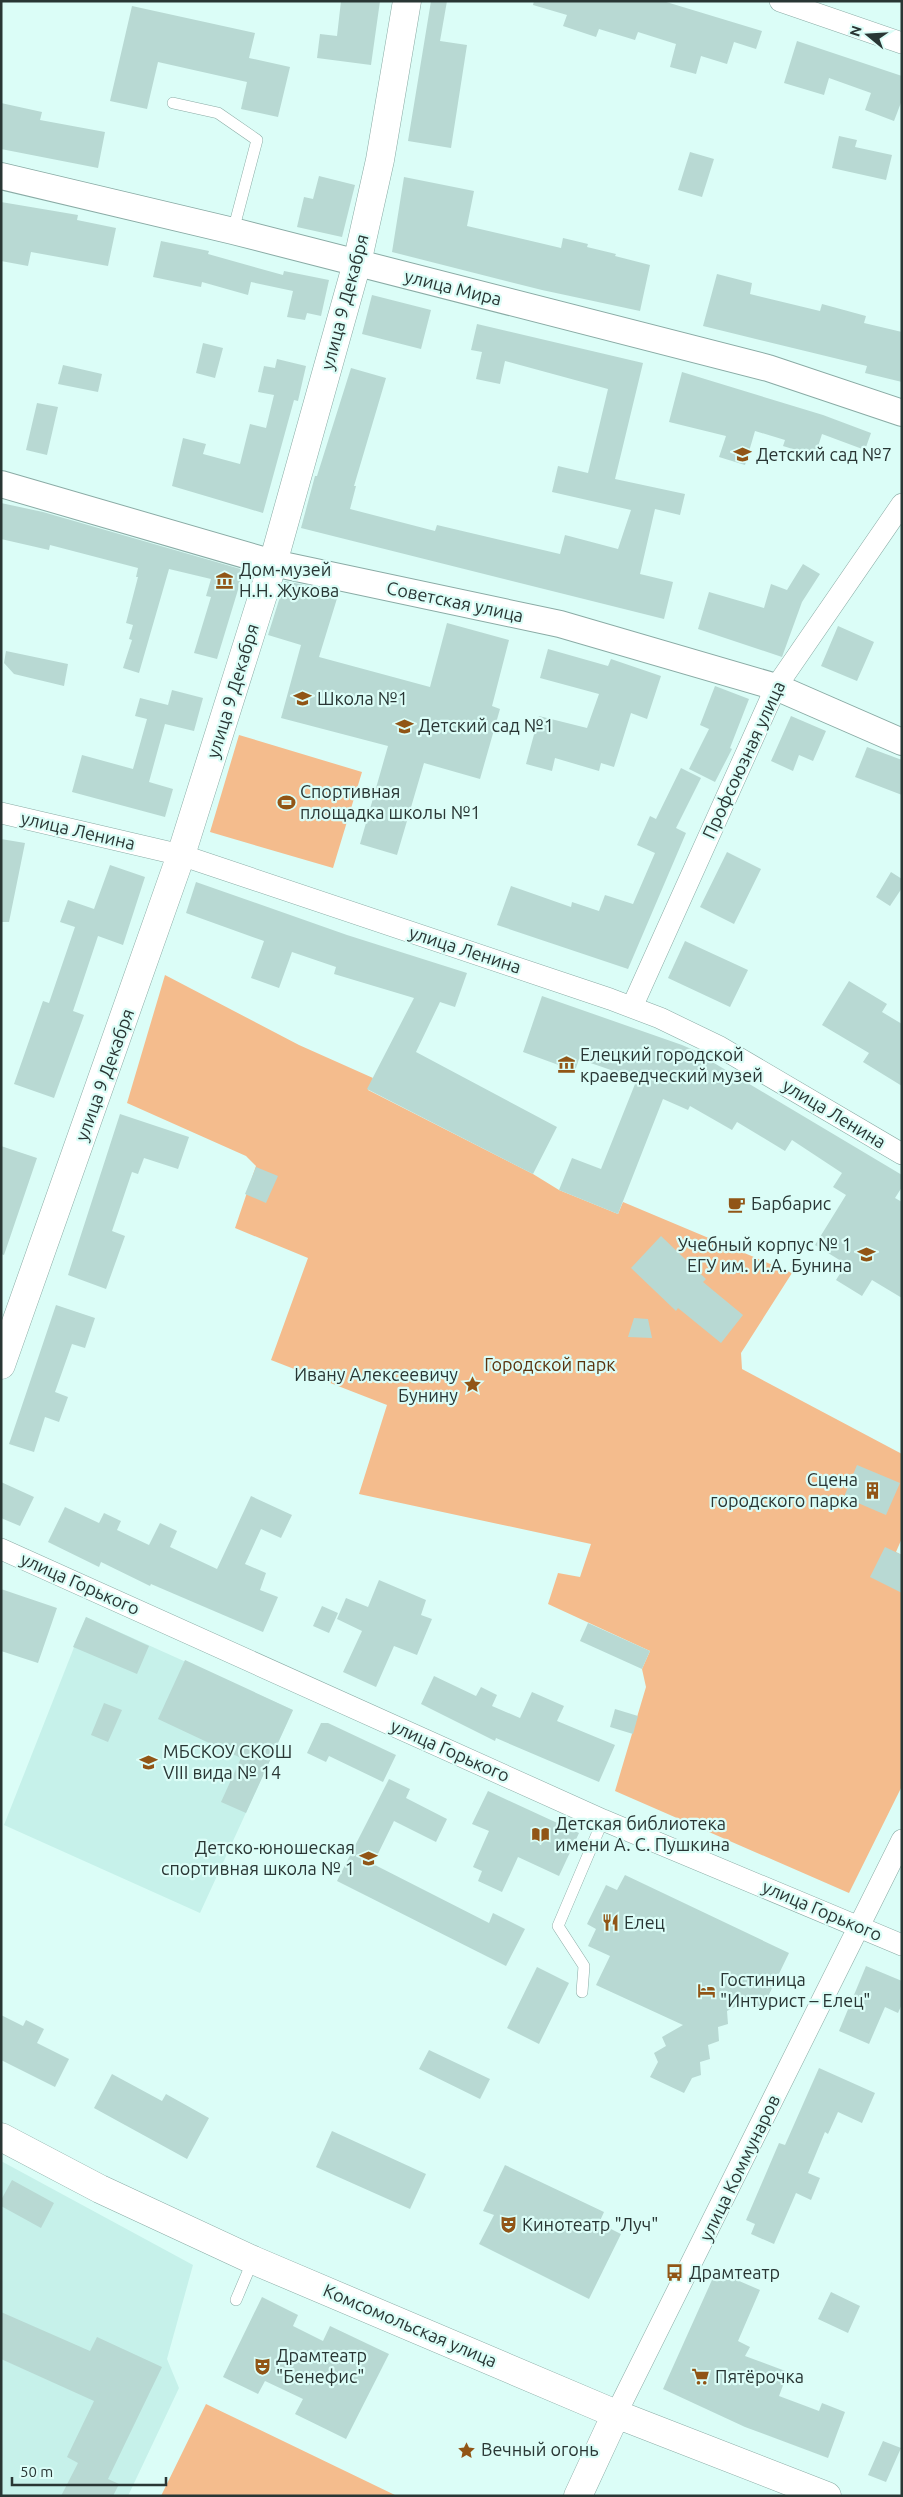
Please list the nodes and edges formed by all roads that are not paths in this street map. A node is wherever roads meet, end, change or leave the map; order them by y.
1 (406, 1) edge
2 (780, 1) edge
3 (825, 8) edge
4 (902, 43) edge
5 (173, 103) dead end
6 (1, 176) edge
7 (233, 231) junction
8 (357, 263) junction
9 (902, 413) edge
10 (1, 484) edge
11 (902, 504) edge
12 (273, 563) junction
13 (776, 687) junction
14 (902, 742) edge
15 (1, 813) edge
16 (181, 855) junction
17 (632, 1007) junction
18 (902, 1154) edge
19 (1, 1365) edge
20 (1, 1549) edge
21 (602, 1820) junction
22 (902, 1840) edge
23 (859, 1926) junction
24 (902, 1944) edge
25 (582, 1992) dead end
26 (1, 2137) edge
27 (254, 2260) junction
28 (236, 2300) dead end
29 (616, 2414) junction
30 (578, 2496) edge
31 (827, 2496) edge

1 - 8 main road, улица 9 Декабря
2 - 3 street
3 - 4 street
5 - 7 lane
6 - 7 street, улица Мира
7 - 8 street, улица Мира
8 - 9 street, улица Мира
8 - 12 main road, улица 9 Декабря
10 - 12 street, Советская улица
11 - 13 street, Профсоюзная улица
12 - 13 street, Советская улица
12 - 16 main road, улица 9 Декабря
13 - 14 street, Советская улица
13 - 17 street, Профсоюзная улица
15 - 16 street, улица Ленина
16 - 17 street, улица Ленина
16 - 19 main road, улица 9 Декабря
17 - 18 street, улица Ленина
20 - 21 street, улица Горького
21 - 23 street, улица Горького
21 - 25 lane
22 - 23 street, улица Коммунаров
23 - 24 street, улица Горького
23 - 29 street, улица Коммунаров
26 - 27 main road, Комсомольская улица
27 - 28 lane
27 - 29 main road, Комсомольская улица
29 - 30 main road, улица Коммунаров
29 - 31 main road, Комсомольская улица

